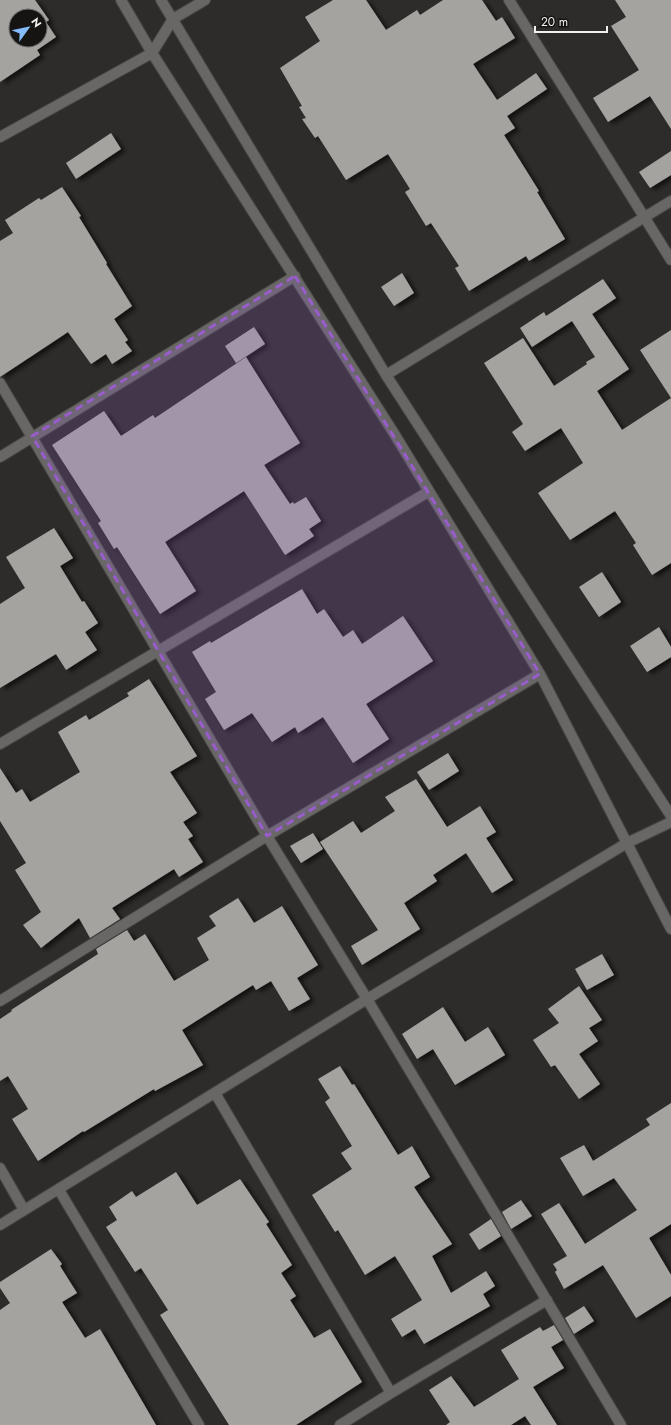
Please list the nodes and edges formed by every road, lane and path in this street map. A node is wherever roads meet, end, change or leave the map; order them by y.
1 (120, 0) edge
2 (161, 0) edge
3 (205, 0) edge
4 (509, 0) edge
5 (173, 19) junction
6 (152, 53) junction
7 (0, 136) edge
8 (671, 201) edge
9 (645, 216) junction
10 (671, 260) edge
11 (295, 276) junction
12 (386, 375) junction
13 (0, 383) edge
14 (32, 436) junction
15 (0, 457) edge
16 (428, 492) junction
17 (157, 651) junction
18 (540, 674) junction
19 (0, 744) edge
20 (671, 816) edge
21 (671, 822) edge
22 (267, 836) junction
23 (627, 843) junction
24 (671, 929) edge
25 (367, 999) junction
26 (0, 1001) edge
27 (215, 1094) junction
28 (0, 1168) edge
29 (59, 1190) junction
30 (24, 1210) junction
31 (0, 1225) edge
32 (547, 1300) junction
33 (391, 1393) junction
34 (199, 1425) edge
35 (340, 1425) edge
36 (621, 1425) edge

1 - 6 street
2 - 5 street
3 - 5 street
4 - 9 street
5 - 6 street
5 - 12 street
6 - 7 street
6 - 11 street
8 - 9 street
9 - 10 street
9 - 12 street
11 - 14 street
11 - 16 street
12 - 20 street
13 - 14 street
14 - 15 street
14 - 17 street
16 - 17 street
16 - 18 street
17 - 19 street
17 - 22 street
18 - 22 street
18 - 23 street
21 - 23 street
22 - 25 street
22 - 26 street
23 - 24 street
23 - 25 street
25 - 27 street
25 - 32 street
27 - 29 street
27 - 33 street
28 - 30 street
29 - 30 street
29 - 34 street
30 - 31 street
32 - 33 street
32 - 36 street
33 - 35 street

